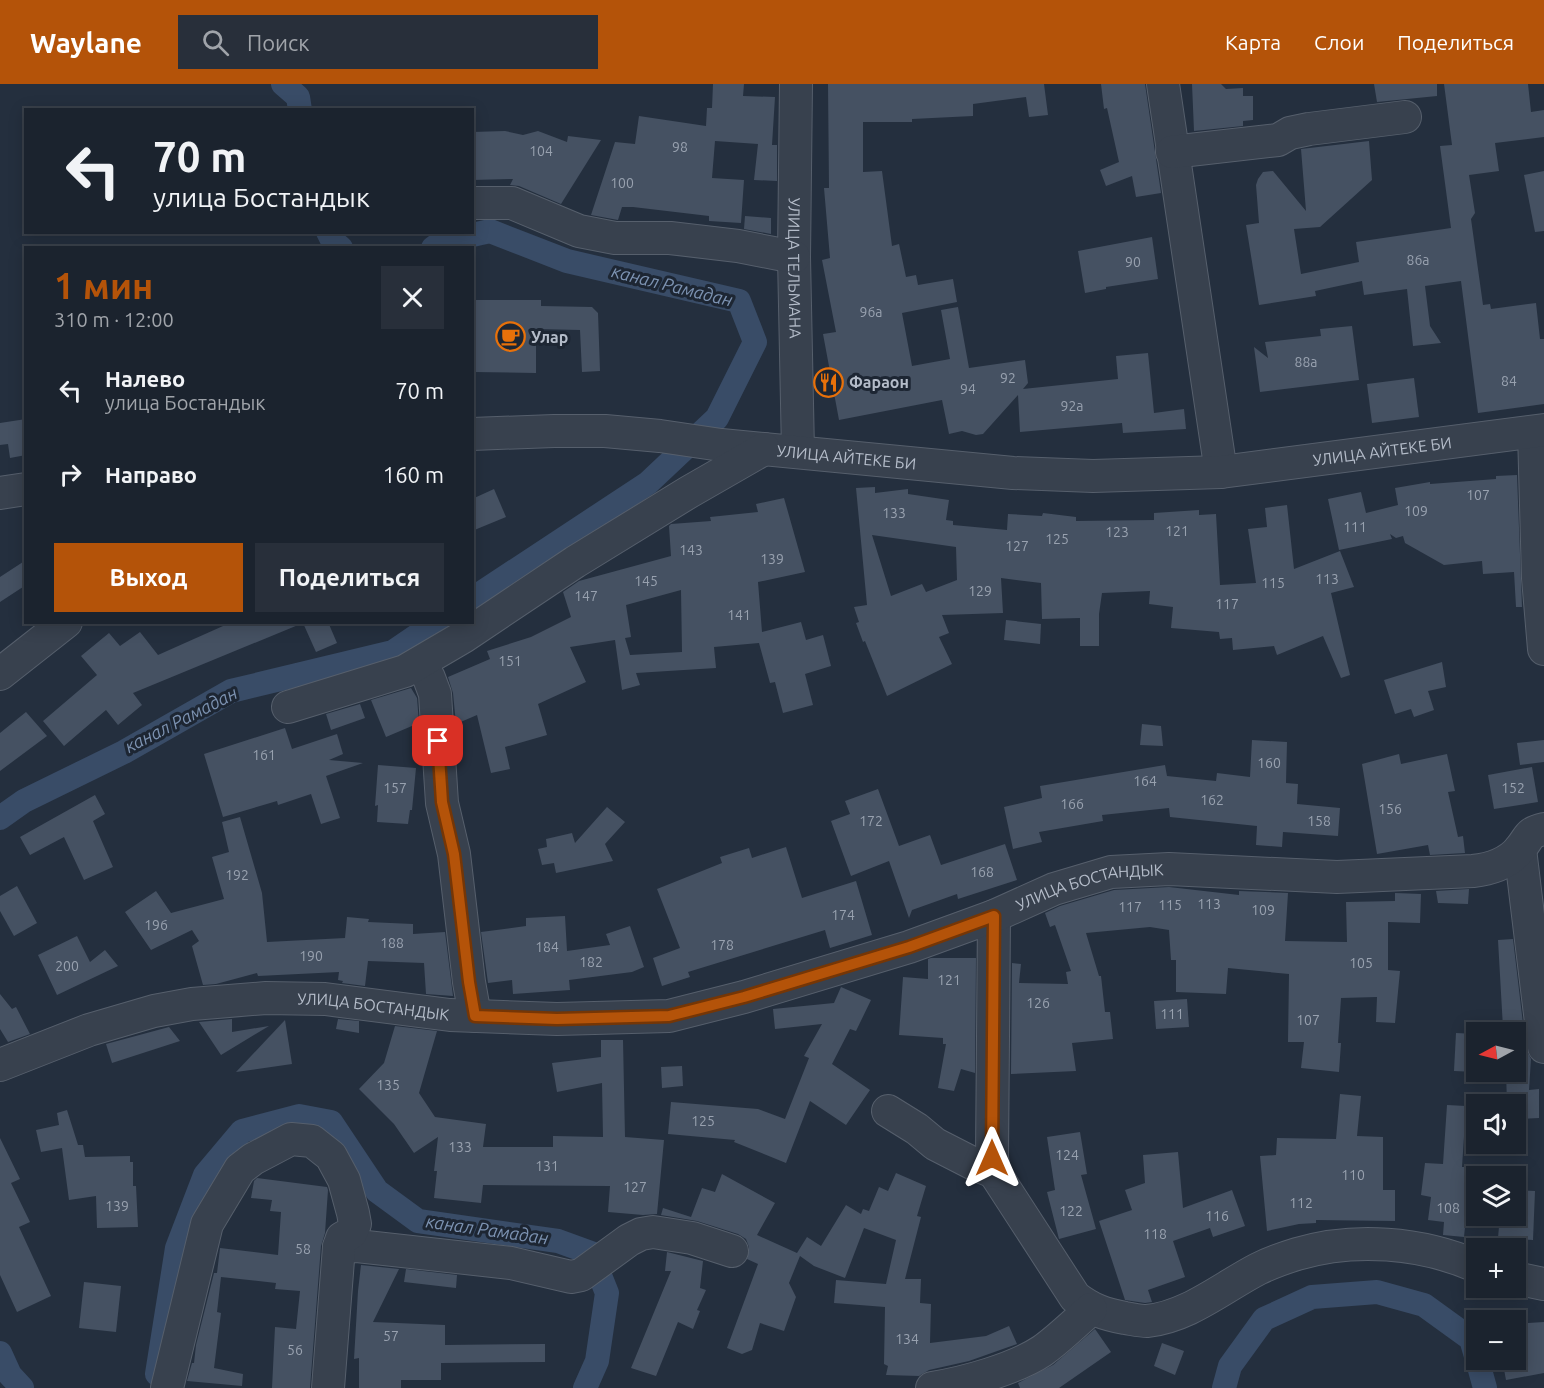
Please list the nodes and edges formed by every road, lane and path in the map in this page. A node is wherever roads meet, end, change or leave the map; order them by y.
1 (796, 84) edge
2 (1163, 84) edge
3 (1405, 117) dead end
4 (1172, 152) junction
5 (474, 203) edge
6 (794, 257) junction
7 (1539, 431) edge
8 (474, 435) edge
9 (764, 449) junction
10 (798, 452) junction
11 (1221, 472) junction
12 (24, 489) edge
13 (0, 493) edge
14 (63, 624) edge
15 (1544, 649) edge
16 (420, 663) junction
17 (0, 674) edge
18 (288, 707) dead end
19 (1544, 829) edge
20 (1520, 849) junction
21 (994, 916) junction
22 (475, 1016) junction
23 (1544, 1047) edge
24 (0, 1065) edge
25 (888, 1111) dead end
26 (994, 1172) junction
27 (339, 1247) junction
28 (732, 1251) dead end
29 (1466, 1262) edge
30 (1526, 1280) edge
31 (1544, 1284) edge
32 (1091, 1309) junction
33 (167, 1388) edge
34 (328, 1388) edge
35 (932, 1388) edge

1 - 6 street, УЛИЦА ТЕЛЬМАНА
2 - 4 street
3 - 4 street
4 - 11 street
5 - 6 street
6 - 10 street, УЛИЦА ТЕЛЬМАНА
7 - 11 street, УЛИЦА АЙТЕКЕ БИ
7 - 15 street
8 - 9 street, УЛИЦА АЙТЕКЕ БИ
9 - 10 street, УЛИЦА АЙТЕКЕ БИ
9 - 16 street
10 - 11 street, УЛИЦА АЙТЕКЕ БИ
12 - 13 street
14 - 17 street
16 - 18 street
16 - 22 street
19 - 20 street, УЛИЦА БОСТАНДЫК
20 - 21 street, УЛИЦА БОСТАНДЫК
20 - 23 street
21 - 22 street, УЛИЦА БОСТАНДЫК
21 - 26 street
22 - 24 street, УЛИЦА БОСТАНДЫК
25 - 26 street
26 - 32 street
27 - 28 street
27 - 33 street
27 - 34 street
29 - 32 street
30 - 31 street
32 - 35 street

